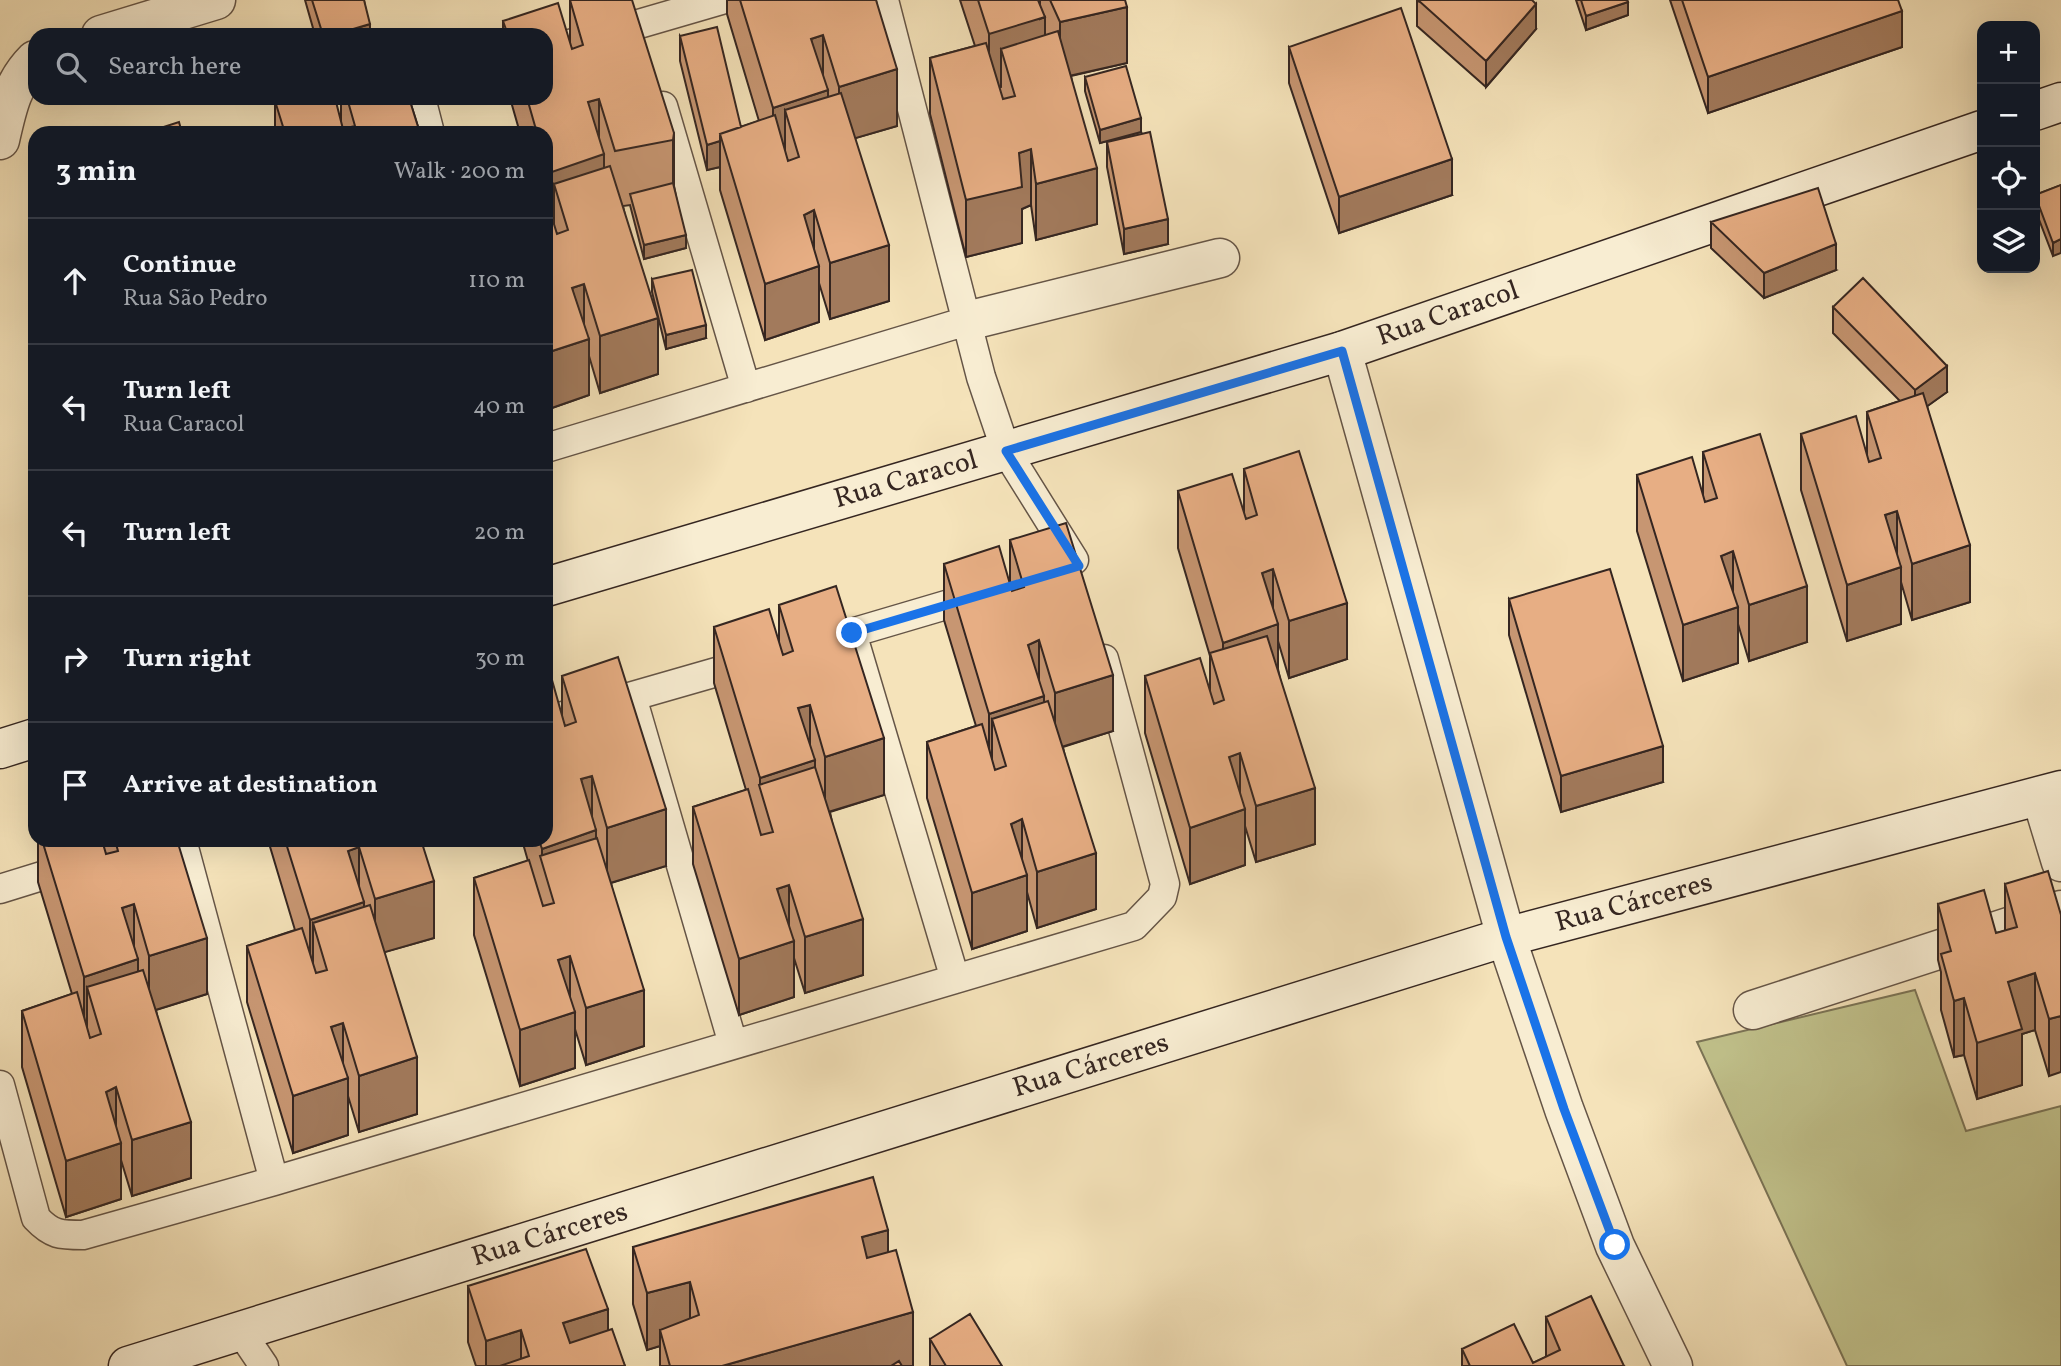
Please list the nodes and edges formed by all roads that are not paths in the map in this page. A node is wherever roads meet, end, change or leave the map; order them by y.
1 (216, 0) edge
2 (721, 0) edge
3 (884, 0) edge
4 (123, 28) edge
5 (647, 49) junction
6 (553, 51) edge
7 (28, 67) edge
8 (2061, 102) edge
9 (423, 105) edge
10 (2040, 109) edge
11 (428, 126) edge
12 (1977, 132) edge
13 (1, 136) edge
14 (1220, 258) dead end
15 (967, 321) junction
16 (1342, 351) junction
17 (746, 388) junction
18 (553, 446) edge
19 (1006, 451) junction
20 (1052, 574) edge
21 (553, 585) edge
22 (999, 590) edge
23 (1097, 632) edge
24 (852, 633) junction
25 (632, 697) junction
26 (553, 720) edge
27 (28, 740) edge
28 (0, 749) edge
29 (2051, 793) edge
30 (184, 847) edge
31 (103, 856) edge
32 (2061, 862) edge
33 (0, 889) edge
34 (2061, 910) edge
35 (1506, 937) junction
36 (955, 979) junction
37 (1754, 1010) dead end
38 (733, 1044) junction
39 (0, 1085) edge
40 (274, 1181) junction
41 (241, 1332) junction
42 (128, 1366) edge
43 (264, 1366) edge
44 (1673, 1366) edge

1 - 4 street
2 - 5 lane
3 - 15 lane
5 - 6 lane
5 - 17 lane
7 - 13 street
8 - 10 street
9 - 11 lane
12 - 16 street, Rua Caracol
14 - 15 street
15 - 17 lane
15 - 19 lane
16 - 19 street, Rua Caracol
16 - 35 street
17 - 18 lane
19 - 20 lane
19 - 21 street, Rua Caracol
22 - 24 lane
23 - 36 lane
24 - 25 lane
24 - 36 lane
25 - 26 lane
25 - 38 lane
27 - 28 street
29 - 32 street
29 - 35 street, Rua Cárceres
30 - 40 lane
31 - 33 lane
34 - 37 street
35 - 41 street, Rua Cárceres
35 - 44 street
36 - 38 lane
38 - 40 lane
39 - 40 lane
41 - 42 street, Rua Cárceres
41 - 43 lane

